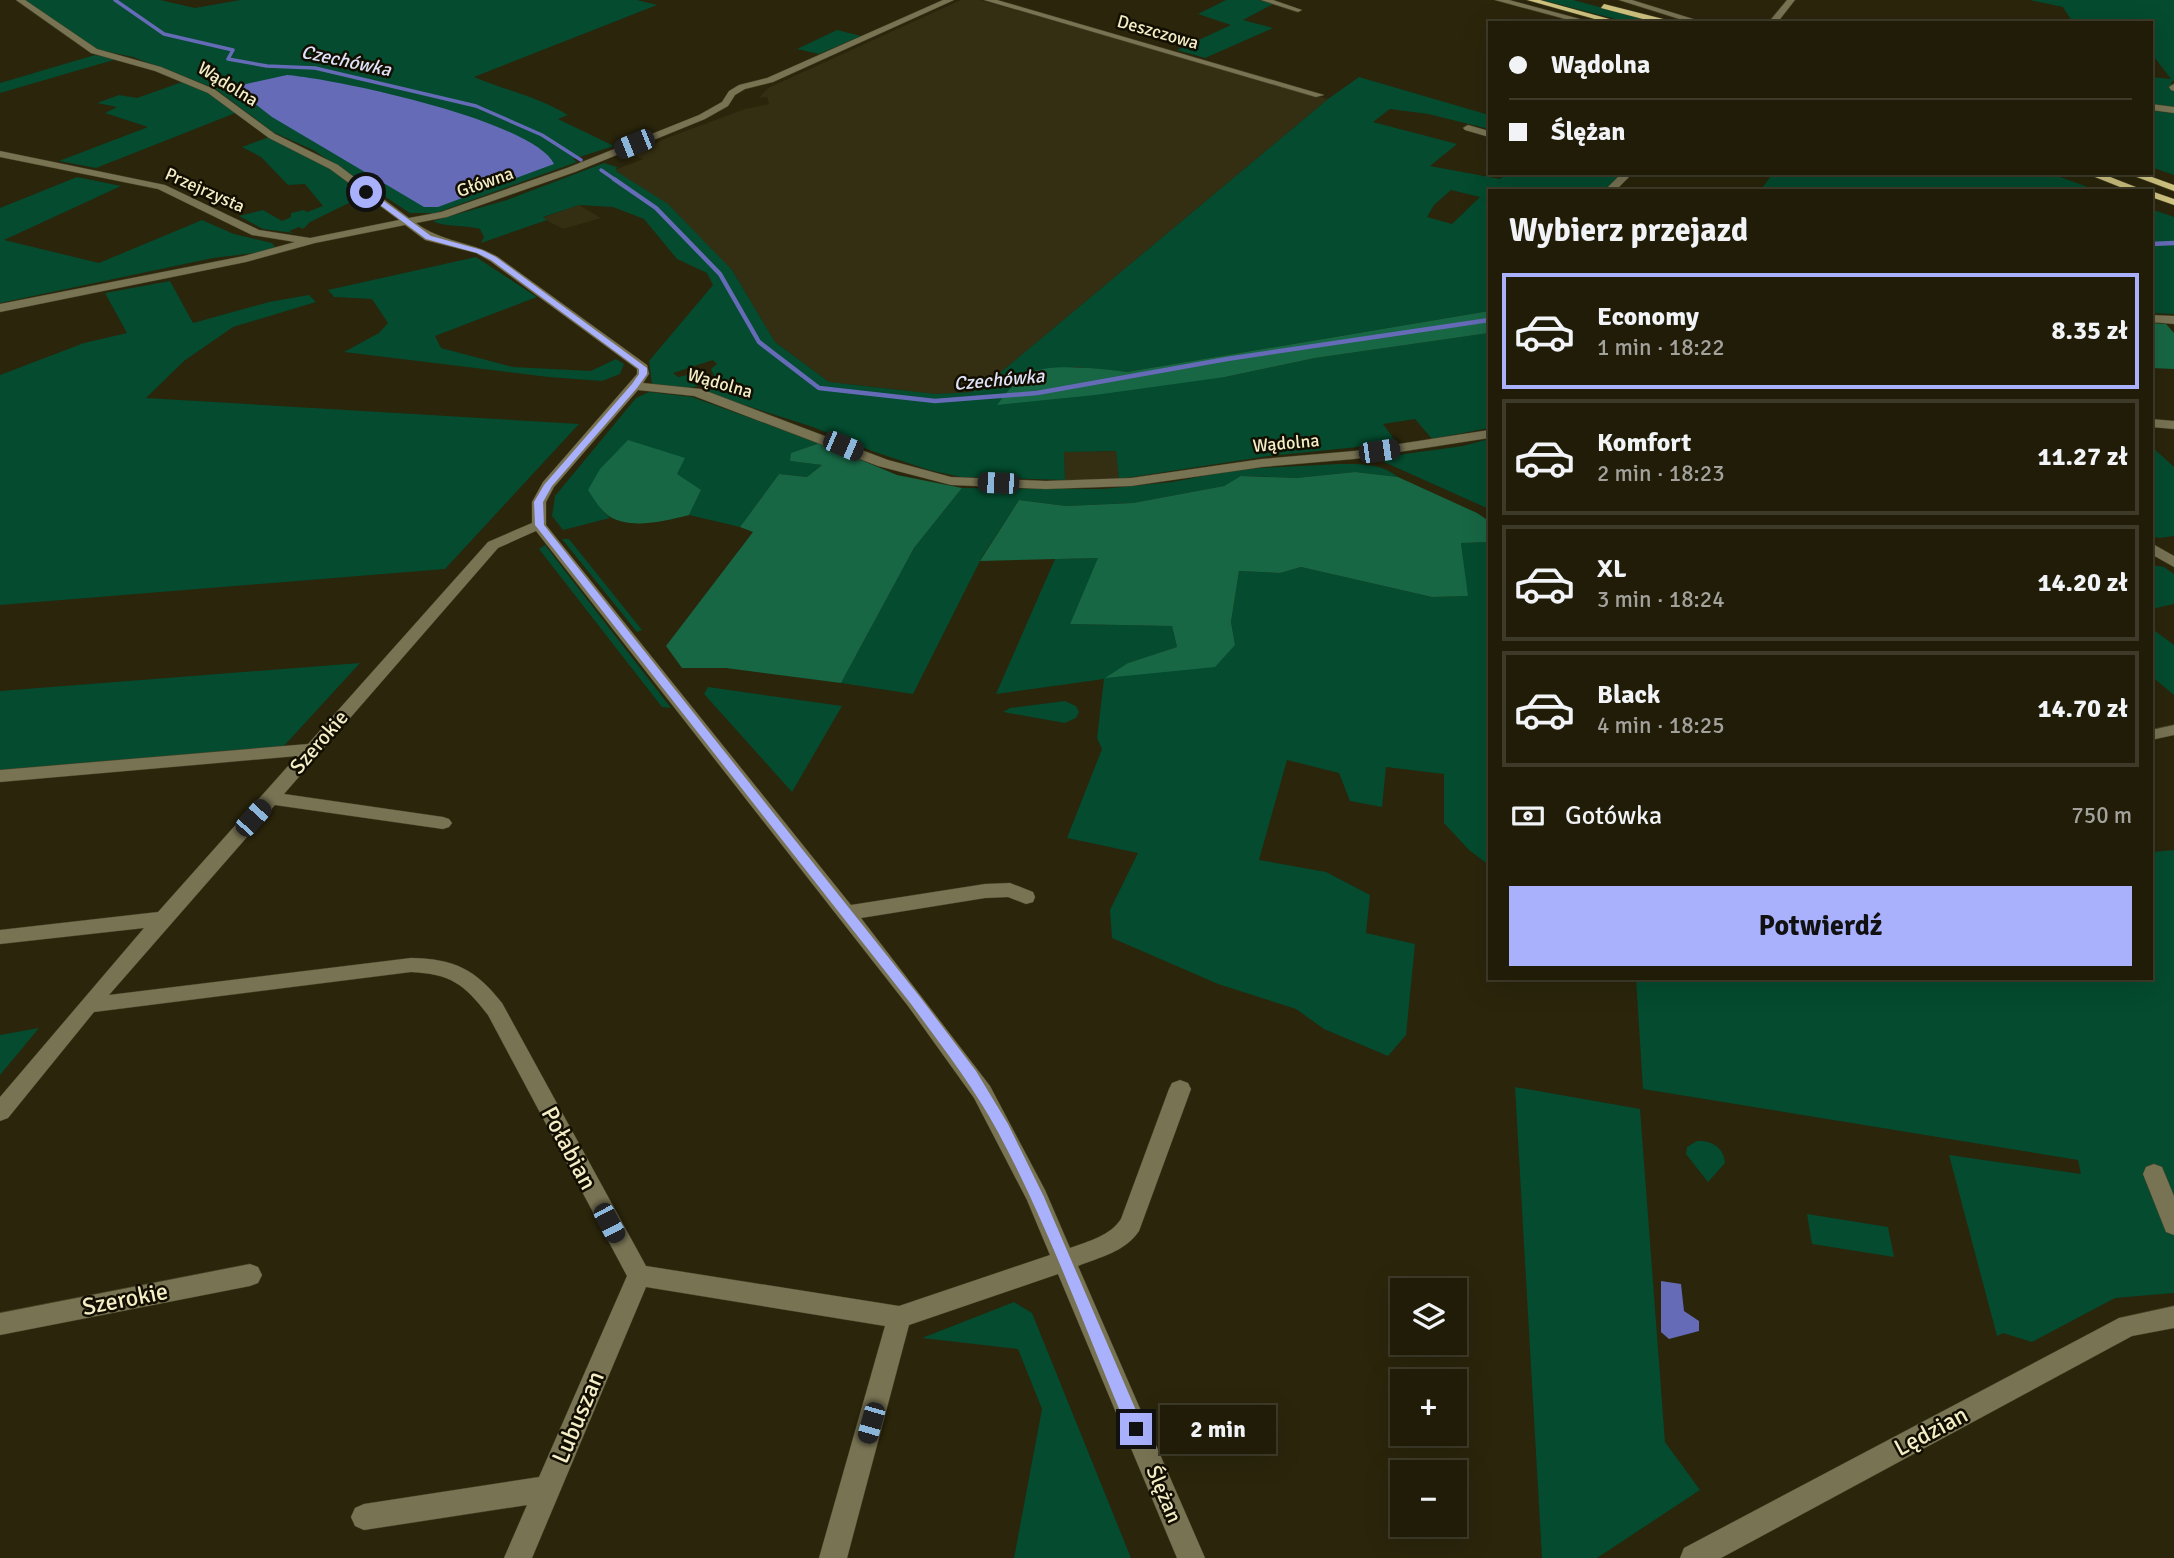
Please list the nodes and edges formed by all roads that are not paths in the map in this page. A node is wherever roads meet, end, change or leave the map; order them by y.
1 (20, 0) edge
2 (950, 0) edge
3 (988, 0) edge
4 (1265, 0) edge
5 (1499, 0) edge
6 (1531, 0) edge
7 (1623, 0) edge
8 (1791, 0) edge
9 (1597, 4) dead end
10 (1298, 10) dead end
11 (1583, 21) edge
12 (1612, 21) edge
13 (1661, 21) edge
14 (1695, 21) edge
15 (1774, 21) edge
16 (1319, 95) dead end
17 (2153, 107) edge
18 (2174, 110) edge
19 (1468, 128) dead end
20 (1488, 134) edge
21 (0, 154) edge
22 (1626, 175) edge
23 (2096, 175) edge
24 (2137, 175) edge
25 (2174, 188) edge
26 (1611, 189) edge
27 (2135, 189) edge
28 (2153, 195) edge
29 (2174, 202) edge
30 (407, 222) junction
31 (313, 240) junction
32 (0, 308) edge
33 (2153, 319) edge
34 (2174, 320) edge
35 (635, 386) junction
36 (2153, 423) edge
37 (2174, 425) edge
38 (1488, 434) edge
39 (540, 525) junction
40 (2174, 547) edge
41 (2153, 549) edge
42 (2174, 563) edge
43 (2174, 730) edge
44 (2153, 735) edge
45 (313, 749) junction
46 (0, 776) edge
47 (271, 798) junction
48 (443, 823) dead end
49 (1026, 897) dead end
50 (847, 913) junction
51 (163, 919) junction
52 (0, 937) edge
53 (88, 1004) junction
54 (1180, 1089) dead end
55 (0, 1112) edge
56 (2154, 1174) dead end
57 (2174, 1225) edge
58 (1064, 1261) junction
59 (250, 1275) dead end
60 (639, 1275) junction
61 (900, 1317) junction
62 (2174, 1317) edge
63 (0, 1324) edge
64 (547, 1489) junction
65 (364, 1517) dead end
66 (518, 1558) edge
67 (833, 1558) edge
68 (1191, 1558) edge
69 (1694, 1558) edge

1 - 30 street, Wądolna
2 - 30 street, Główna
3 - 16 street, Deszczowa
4 - 10 street
5 - 11 street
6 - 12 main road
7 - 14 street
8 - 15 street
9 - 13 main road
17 - 18 street
19 - 20 street
21 - 31 street, Przejrzysta
22 - 26 street
23 - 27 main road
24 - 25 main road
28 - 29 main road
30 - 31 street, Główna
30 - 35 street, Wądolna
31 - 32 street, Główna
33 - 34 street
35 - 38 street, Wądolna
35 - 39 street
36 - 37 street
39 - 45 street, Szerokie
39 - 50 street, Ślężan
40 - 41 street
41 - 42 street
43 - 44 street
45 - 46 street
45 - 47 street, Szerokie
47 - 48 street
47 - 51 street, Szerokie
49 - 50 street
50 - 58 street, Ślężan
51 - 52 street
51 - 53 street, Szerokie
53 - 55 street, Szerokie
53 - 60 street, Połabian
54 - 58 street
56 - 57 street
58 - 61 street
58 - 68 street, Ślężan
59 - 63 street, Szerokie
60 - 61 street
60 - 64 street, Lubuszan
61 - 67 street
62 - 69 street, Lędzian
64 - 65 street
64 - 66 street, Lubuszan

